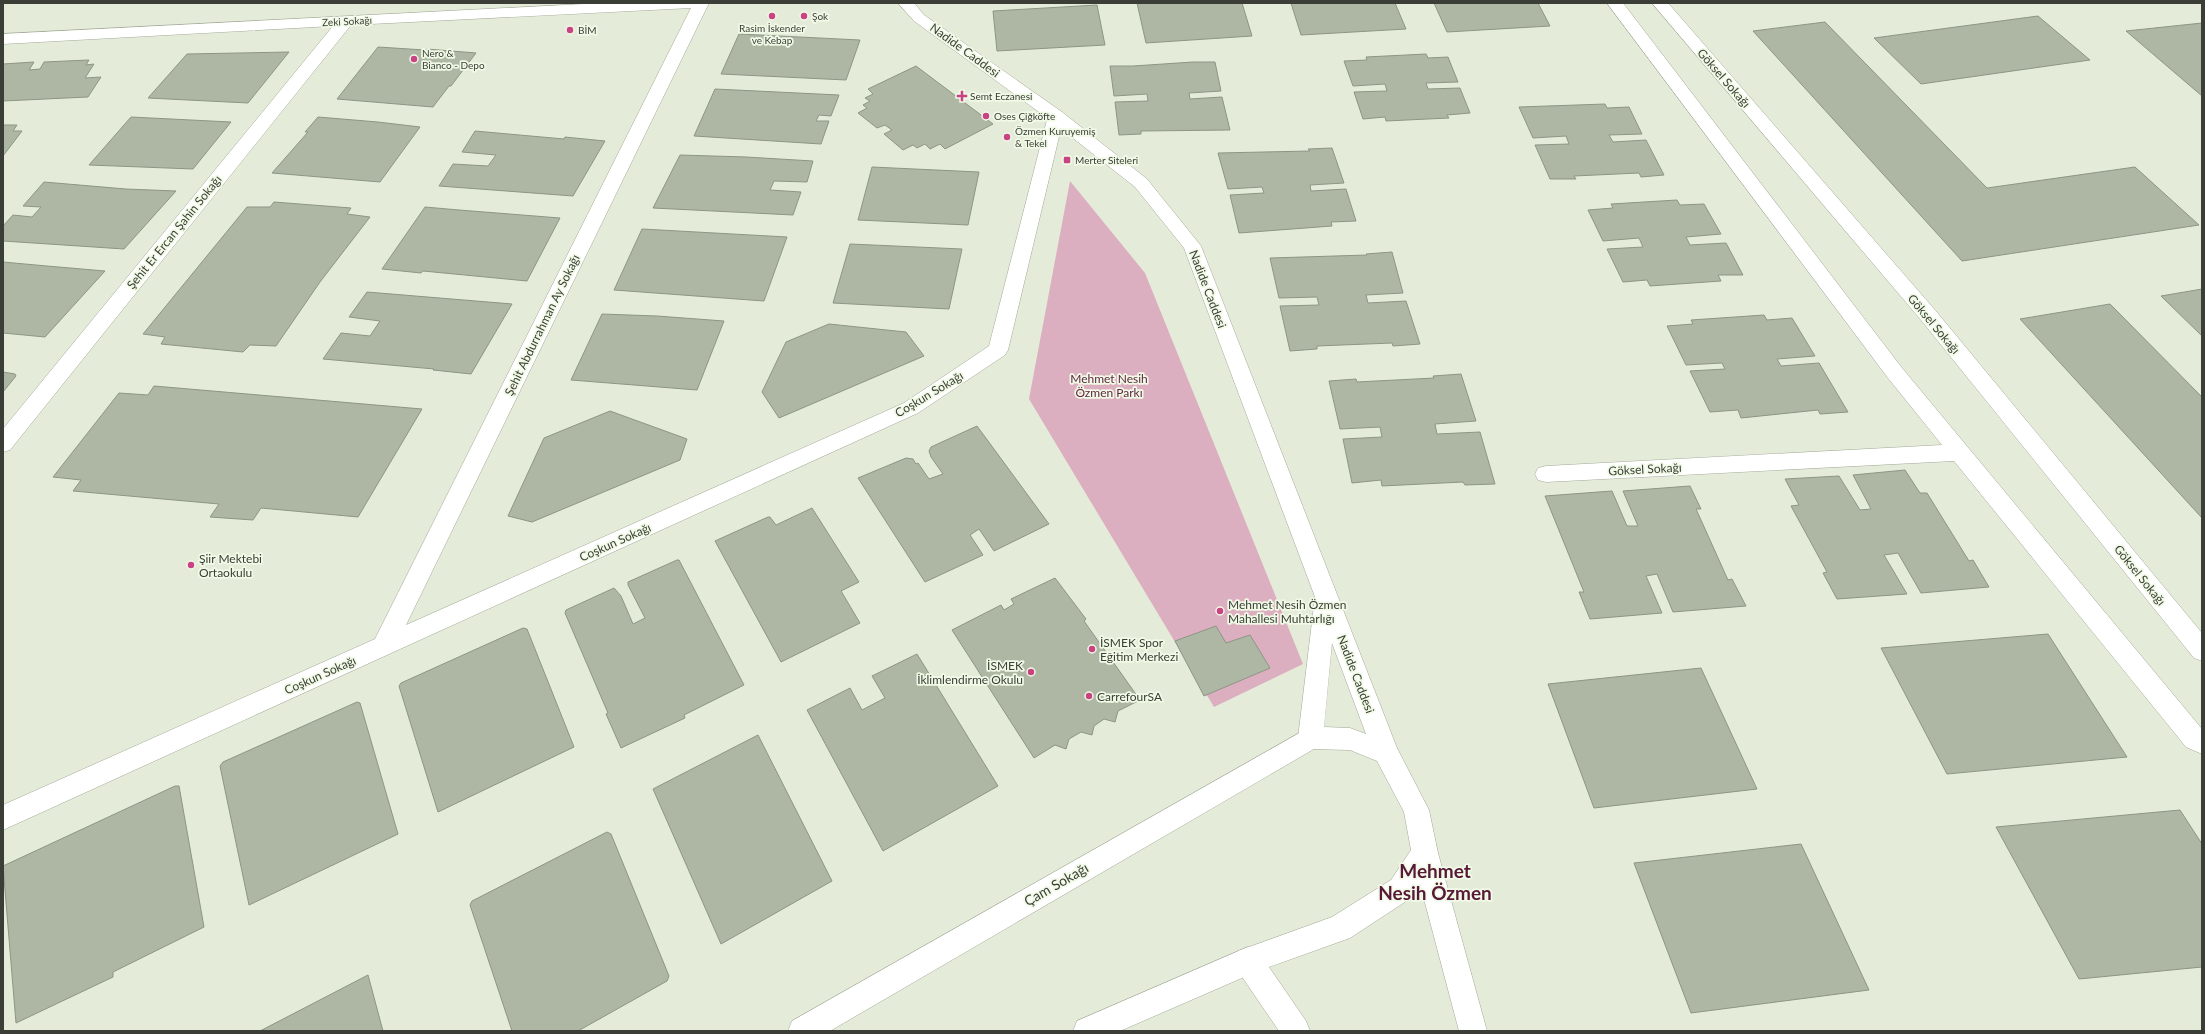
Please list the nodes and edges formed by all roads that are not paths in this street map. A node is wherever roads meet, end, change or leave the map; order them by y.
1 (691, 3) edge
2 (700, 3) edge
3 (906, 3) edge
4 (1615, 3) edge
5 (1660, 3) edge
6 (346, 21) junction
7 (3, 39) edge
8 (1056, 116) junction
9 (3, 444) edge
10 (1960, 452) junction
11 (1546, 474) dead end
12 (1326, 596) junction
13 (383, 647) junction
14 (2202, 651) edge
15 (1310, 738) junction
16 (2202, 743) edge
17 (1386, 753) junction
18 (3, 818) edge
19 (1425, 853) junction
20 (1248, 961) junction
21 (802, 1031) edge
22 (1088, 1031) edge
23 (1296, 1031) edge
24 (1473, 1031) edge

1 - 6 street, Zeki Sokağı
2 - 13 street, Şehit Abdurrahman Ay Sokağı
3 - 8 street, Nadide Caddesi
4 - 10 street
5 - 14 street, Göksel Sokağı
6 - 7 street, Zeki Sokağı
6 - 9 street, Şehit Er Ercan Şahin Sokağı
8 - 12 street, Nadide Caddesi
8 - 13 street, Coşkun Sokağı
10 - 11 street, Göksel Sokağı
10 - 16 street
12 - 15 street, Nadide Caddesi
12 - 17 street, Nadide Caddesi
13 - 18 street, Coşkun Sokağı
15 - 17 street
15 - 21 street, Çam Sokağı
17 - 19 street, Nadide Caddesi
19 - 20 street
19 - 24 street, Nadide Caddesi
20 - 22 street
20 - 23 street

